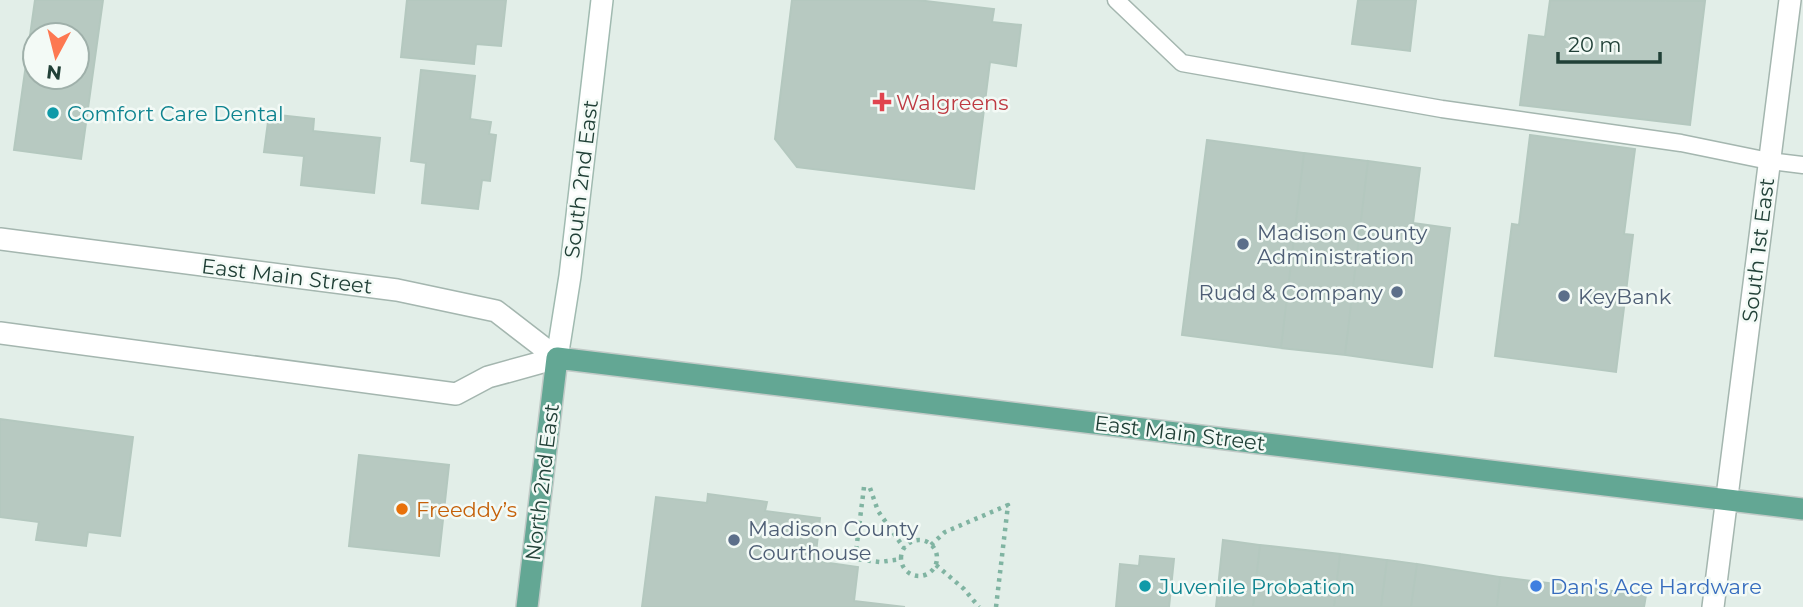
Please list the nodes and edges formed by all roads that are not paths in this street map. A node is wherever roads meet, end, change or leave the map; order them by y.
1 (601, 0) edge
2 (1116, 0) edge
3 (1790, 0) edge
4 (1769, 161) junction
5 (1803, 165) edge
6 (0, 239) edge
7 (0, 333) edge
8 (557, 358) junction
9 (1726, 499) junction
10 (1803, 509) edge
11 (527, 607) edge
12 (1713, 607) edge

1 - 8 street, South 2nd East
2 - 4 lane
3 - 4 street, South 1st East
4 - 5 lane
4 - 9 street, South 1st East
6 - 8 street, East Main Street
7 - 8 street, East Main Street
8 - 9 main road, East Main Street
8 - 11 main road, North 2nd East
9 - 10 main road, East Main Street
9 - 12 street, South 1st East

